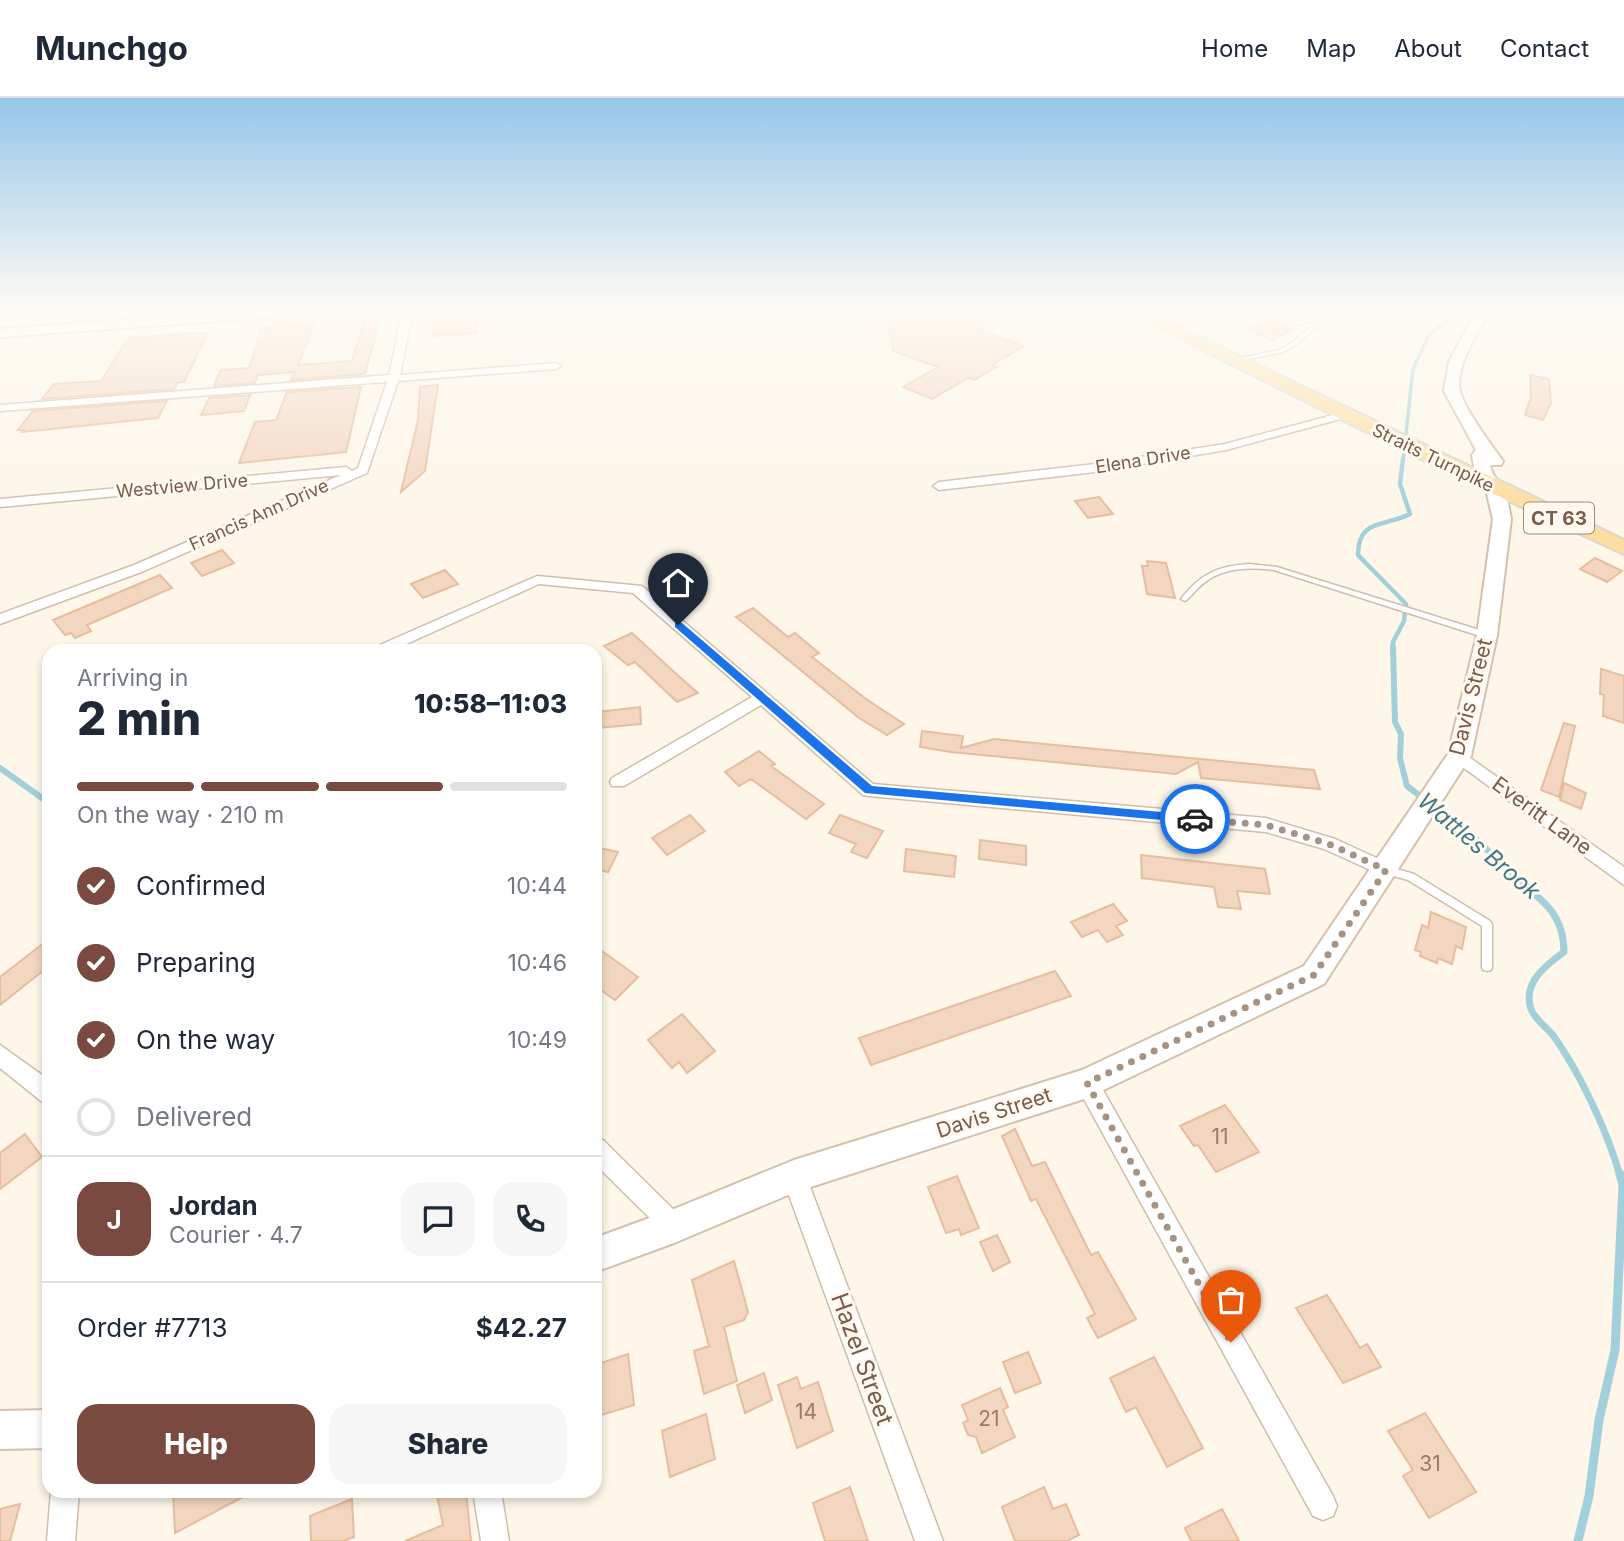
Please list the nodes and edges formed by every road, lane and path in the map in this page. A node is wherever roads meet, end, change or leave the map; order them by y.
1 (403, 377) edge
2 (1268, 377) edge
3 (1454, 377) edge
4 (394, 378) junction
5 (0, 408) edge
6 (1344, 415) junction
7 (363, 470) junction
8 (939, 486) dead end
9 (1494, 488) junction
10 (0, 503) edge
11 (1624, 548) edge
12 (1185, 599) dead end
13 (0, 619) edge
14 (1486, 635) junction
15 (394, 644) edge
16 (762, 698) junction
17 (1455, 763) junction
18 (618, 782) dead end
19 (1386, 870) junction
20 (1624, 877) edge
21 (1486, 967) dead end
22 (0, 1055) edge
23 (1087, 1083) junction
24 (42, 1088) edge
25 (602, 1155) edge
26 (794, 1176) junction
27 (674, 1226) junction
28 (602, 1252) edge
29 (42, 1429) edge
30 (0, 1430) edge
31 (64, 1498) edge
32 (488, 1498) edge
33 (1323, 1506) dead end
34 (61, 1541) edge
35 (495, 1541) edge
36 (929, 1541) edge

1 - 4 street
2 - 6 main road, Straits Turnpike / CT 63
3 - 9 main road, Davis Street
4 - 5 street
4 - 7 street
6 - 8 street, Elena Drive
6 - 9 main road, Straits Turnpike / CT 63
7 - 10 street, Westview Drive
7 - 13 street, Francis Ann Drive
9 - 11 main road, Straits Turnpike / CT 63
9 - 14 main road, Davis Street
12 - 14 lane
14 - 17 main road, Davis Street
15 - 16 street
16 - 18 street
16 - 19 street
17 - 19 main road, Davis Street
17 - 20 street, Everitt Lane
19 - 21 lane
19 - 23 main road, Davis Street
22 - 24 street
23 - 26 main road, Davis Street
23 - 33 street
25 - 27 street
26 - 27 main road, Davis Street
26 - 36 street, Hazel Street
27 - 28 main road, Davis Street
29 - 30 main road
31 - 34 street
32 - 35 street

